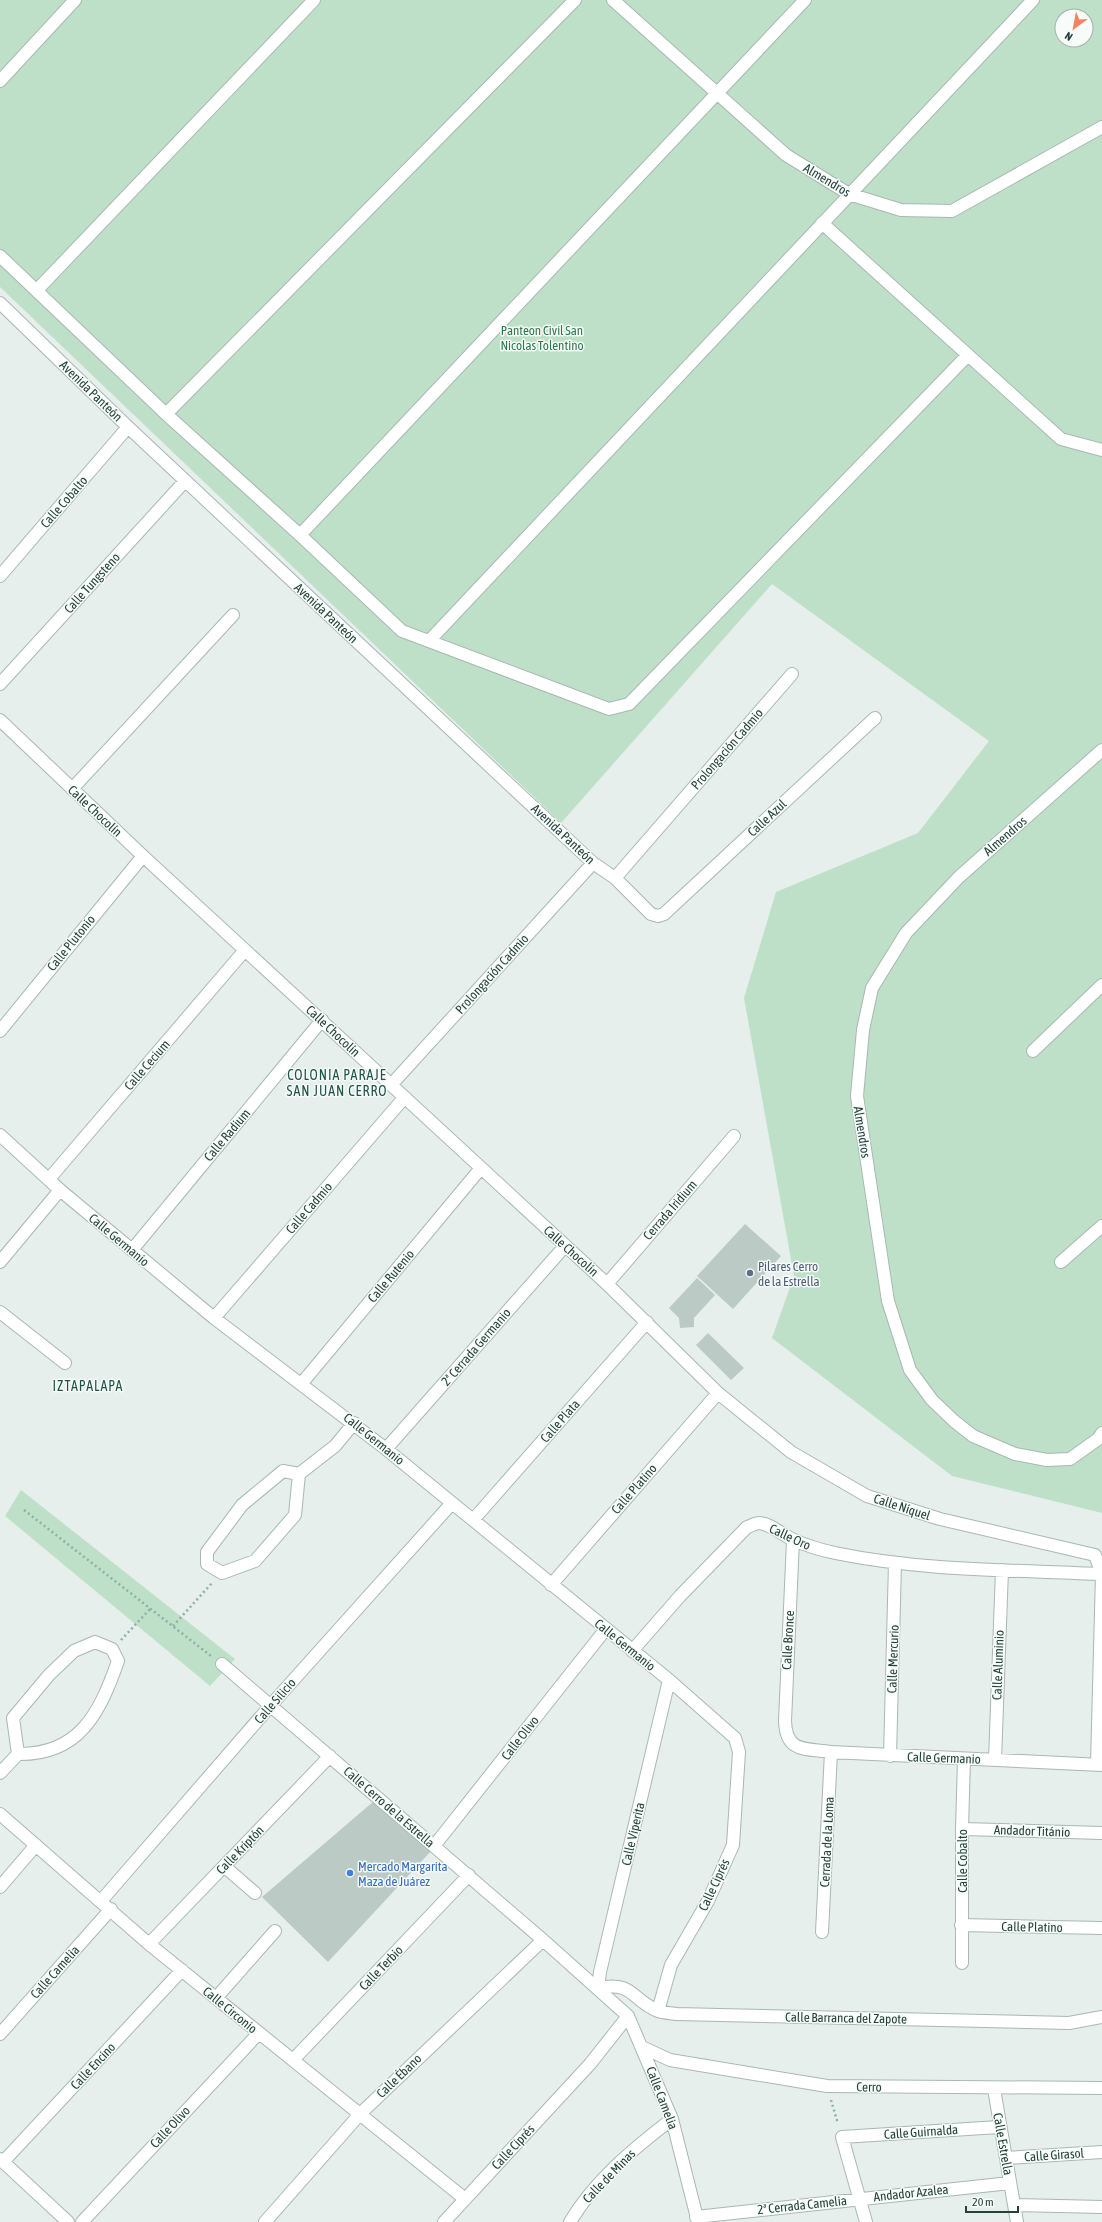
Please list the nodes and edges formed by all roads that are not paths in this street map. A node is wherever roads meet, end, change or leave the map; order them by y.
1 (74, 0) edge
2 (314, 0) edge
3 (575, 0) edge
4 (613, 0) edge
5 (805, 0) edge
6 (1033, 0) edge
7 (0, 81) edge
8 (718, 92) junction
9 (1102, 127) edge
10 (849, 194) junction
11 (822, 223) junction
12 (0, 256) edge
13 (37, 290) junction
14 (0, 304) edge
15 (968, 354) junction
16 (166, 414) junction
17 (128, 427) junction
18 (1102, 450) edge
19 (185, 481) junction
20 (300, 535) junction
21 (0, 576) edge
22 (233, 615) dead end
23 (429, 641) junction
24 (792, 674) dead end
25 (0, 684) edge
26 (875, 718) dead end
27 (0, 720) edge
28 (1102, 750) edge
29 (72, 789) junction
30 (143, 856) junction
31 (593, 863) junction
32 (615, 878) junction
33 (658, 916) joint
34 (246, 950) junction
35 (1102, 985) edge
36 (322, 1020) junction
37 (0, 1031) edge
38 (1033, 1051) dead end
39 (391, 1085) junction
40 (404, 1098) junction
41 (0, 1135) edge
42 (734, 1136) dead end
43 (481, 1168) junction
44 (49, 1179) junction
45 (60, 1190) junction
46 (1102, 1226) edge
47 (565, 1246) junction
48 (132, 1250) junction
49 (0, 1262) edge
50 (1060, 1262) dead end
51 (607, 1284) junction
52 (0, 1312) edge
53 (214, 1318) junction
54 (647, 1322) junction
55 (65, 1363) dead end
56 (302, 1383) junction
57 (718, 1393) junction
58 (354, 1423) junction
59 (1102, 1433) edge
60 (386, 1448) junction
61 (299, 1474) junction
62 (452, 1503) junction
63 (473, 1520) junction
64 (793, 1540) junction
65 (895, 1563) junction
66 (1002, 1570) junction
67 (1102, 1574) edge
68 (551, 1585) junction
69 (605, 1630) junction
70 (632, 1651) junction
71 (222, 1664) road end
72 (669, 1680) junction
73 (271, 1705) junction
74 (788, 1740) joint
75 (739, 1752) joint
76 (831, 1752) junction
77 (18, 1754) junction
78 (330, 1756) junction
79 (890, 1756) junction
80 (964, 1759) junction
81 (995, 1760) junction
82 (1099, 1764) edge
83 (0, 1773) edge
84 (0, 1814) edge
85 (962, 1829) junction
86 (1102, 1833) edge
87 (36, 1845) junction
88 (434, 1846) junction
89 (225, 1867) junction
90 (469, 1875) junction
91 (0, 1887) edge
92 (255, 1893) dead end
93 (101, 1901) junction
94 (111, 1909) junction
95 (962, 1925) junction
96 (1102, 1928) edge
97 (275, 1932) dead end
98 (822, 1932) dead end
99 (543, 1940) junction
100 (149, 1944) junction
101 (962, 1963) dead end
102 (182, 1970) junction
103 (598, 1988) junction
104 (216, 1998) junction
105 (658, 2011) junction
106 (628, 2016) junction
107 (1102, 2017) edge
108 (259, 2033) junction
109 (0, 2034) edge
110 (642, 2047) junction
111 (294, 2060) junction
112 (1102, 2088) edge
113 (994, 2089) junction
114 (360, 2114) junction
115 (672, 2119) junction
116 (999, 2127) junction
117 (1102, 2152) edge
118 (1006, 2158) junction
119 (2, 2161) edge
120 (1010, 2183) junction
121 (859, 2198) junction
122 (465, 2200) junction
123 (1014, 2205) junction
124 (1102, 2207) edge
125 (697, 2219) edge
126 (68, 2222) edge
127 (82, 2222) edge
128 (265, 2222) edge
129 (444, 2222) edge
130 (570, 2222) edge
131 (866, 2222) edge
132 (1017, 2222) edge

1 - 7 street
2 - 13 street
3 - 16 street
4 - 8 street, Almendros
5 - 8 street
6 - 10 street
8 - 10 street, Almendros
8 - 20 street
9 - 10 street, Almendros
10 - 11 street
11 - 15 street
11 - 23 street
12 - 13 street
13 - 16 street
14 - 17 street, Avenida Panteón
15 - 18 street
15 - 23 street
16 - 20 street
17 - 19 street, Avenida Panteón
17 - 21 street, Calle Cobalto
19 - 25 street, Calle Tungsteno
19 - 31 street, Avenida Panteón
20 - 23 street
22 - 29 street
24 - 32 street, Prolongación Cadmio
26 - 33 street, Calle Azul
27 - 29 street, Calle Chocolín
28 - 59 street, Almendros
29 - 30 street, Calle Chocolín
30 - 34 street, Calle Chocolín
30 - 37 street, Calle Plutonio
31 - 32 street, Avenida Panteón
31 - 39 street, Prolongación Cadmio
32 - 33 street, Avenida Panteón
34 - 36 street, Calle Chocolín
34 - 44 street, Calle Cecium
35 - 38 street
36 - 39 street, Calle Chocolín
36 - 48 street, Calle Radium
39 - 40 street, Calle Chocolín
40 - 43 street, Calle Chocolín
40 - 53 street, Calle Cadmio
41 - 44 street, Calle Germanio
42 - 51 street, Cerrada Iridium
43 - 47 street, Calle Chocolín
43 - 56 street, Calle Rutenio
44 - 45 street, Calle Germanio
45 - 48 street, Calle Germanio
45 - 49 street
46 - 50 street
47 - 51 street, Calle Chocolín
47 - 60 street, 2ª Cerrada Germanio
48 - 53 street, Calle Germanio
51 - 54 street, Calle Chocolín
52 - 55 street
53 - 56 street, Calle Germanio
54 - 57 street, Calle Chocolín
54 - 63 street, Calle Plata
56 - 58 street, Calle Germanio
57 - 67 street, Calle Níquel
57 - 68 street, Calle Platino
58 - 60 street, Calle Germanio
58 - 61 street
60 - 62 street, Calle Germanio
61 - 61 street
62 - 63 street, Calle Germanio
62 - 73 street, Calle Silicio
63 - 68 street, Calle Germanio
64 - 65 street, Calle Oro
64 - 70 street, Calle Oro
64 - 74 street, Calle Bronce
65 - 66 street, Calle Oro
65 - 79 street, Calle Mercurio
66 - 67 street
66 - 81 street, Calle Aluminio
67 - 82 street
68 - 69 street, Calle Germanio
69 - 70 street, Calle Germanio
69 - 88 street, Calle Olivo
70 - 72 street, Calle Germanio
71 - 73 street, Calle Cerro de la Estrella
72 - 75 street, Calle Germanio
72 - 103 street, Calle Viperita
73 - 78 street, Calle Cerro de la Estrella
73 - 93 street, Calle Silicio
74 - 76 street, Calle Germanio
75 - 105 street, Calle Ciprés
76 - 79 street, Calle Germanio
76 - 98 street, Cerrada de la Loma
77 - 77 street
77 - 83 street
78 - 88 street, Calle Cerro de la Estrella
78 - 89 street, Calle Kriptón
79 - 80 street, Calle Germanio
80 - 81 street, Calle Germanio
80 - 85 street, Calle Cobalto
81 - 82 street, Calle Germanio
84 - 87 street, Calle Circonio
85 - 86 street, Andador Titánio
85 - 95 street, Calle Cobalto
87 - 91 street
87 - 93 street, Calle Circonio
88 - 90 street, Calle Cerro de la Estrella
89 - 92 street
89 - 100 street, Calle Kriptón
90 - 99 street, Calle Cerro de la Estrella
90 - 111 street, Calle Terbio
93 - 94 street, Calle Circonio
94 - 100 street, Calle Circonio
94 - 109 street, Calle Camelia
95 - 96 street, Calle Platino
95 - 101 street, Calle Cobalto
97 - 104 street
99 - 103 street, Calle Cerro de la Estrella
99 - 114 street, Calle Ébano
100 - 102 street, Calle Circonio
102 - 104 street, Calle Circonio
102 - 119 street, Calle Encino
103 - 105 street, Calle Barranca del Zapote
103 - 106 street, Calle Camelia
104 - 108 street, Calle Circonio
105 - 107 street, Calle Barranca del Zapote
106 - 110 street, Calle Camelia
106 - 122 street, Calle Ciprés
108 - 111 street, Calle Circonio
108 - 127 street, Calle Olivo
110 - 113 street, Cerro
110 - 115 street, Calle Camelia
111 - 114 street, Calle Circonio
112 - 113 street, Cerro
113 - 116 street, Calle Estrella
114 - 122 street, Calle Circonio
114 - 128 street, Calle Ébano
115 - 125 street, Calle Camelia
115 - 130 street, Calle de Minas
116 - 118 street, Calle Estrella
116 - 121 street, Calle Guirnalda
117 - 118 street, Calle Girasol
118 - 120 street, Calle Estrella
119 - 126 street
120 - 121 street, Andador Azalea
120 - 123 street, Calle Estrella
121 - 125 street, 2ª Cerrada Camelia
121 - 131 street
122 - 129 street, Calle Ciprés
123 - 124 street
123 - 132 street, Calle Estrella

